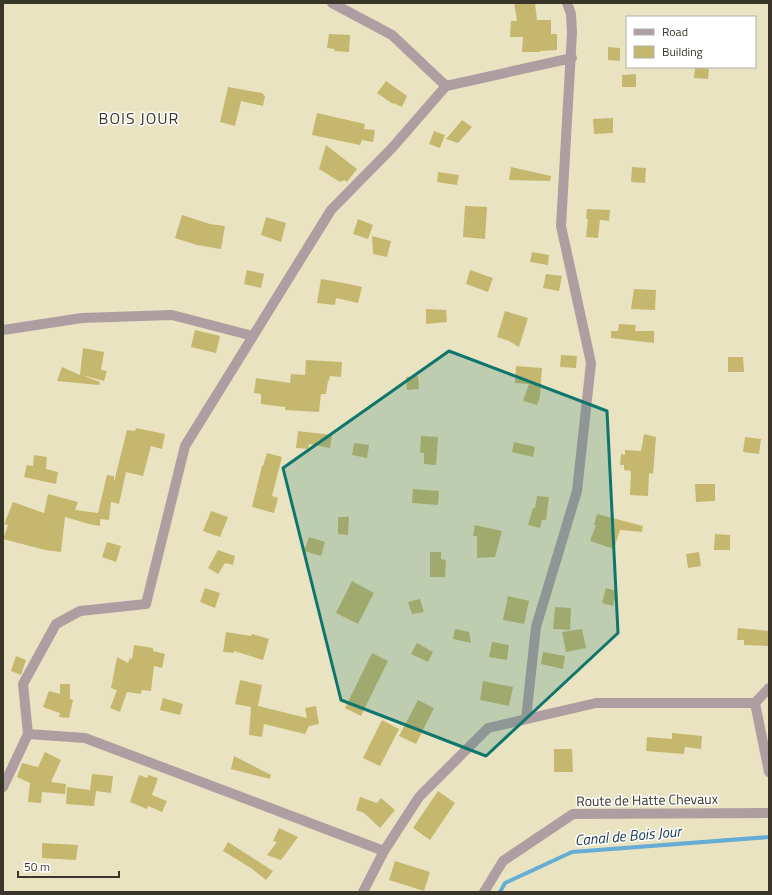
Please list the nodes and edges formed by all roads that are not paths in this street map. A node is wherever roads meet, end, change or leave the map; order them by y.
1 (332, 3) edge
2 (567, 3) edge
3 (572, 58) junction
4 (446, 86) junction
5 (3, 330) edge
6 (253, 336) junction
7 (769, 688) edge
8 (755, 703) junction
9 (526, 719) junction
10 (28, 734) junction
11 (769, 772) edge
12 (3, 787) edge
13 (769, 813) edge
14 (384, 851) junction
15 (363, 892) edge
16 (484, 892) edge

1 - 4 street
2 - 3 street
3 - 4 street
3 - 9 street
4 - 6 street
5 - 6 street
6 - 10 street
7 - 8 street
8 - 9 street
8 - 11 street
9 - 14 street
10 - 12 street
10 - 14 street
13 - 16 street, Route de Hatte Chevaux
14 - 15 street

